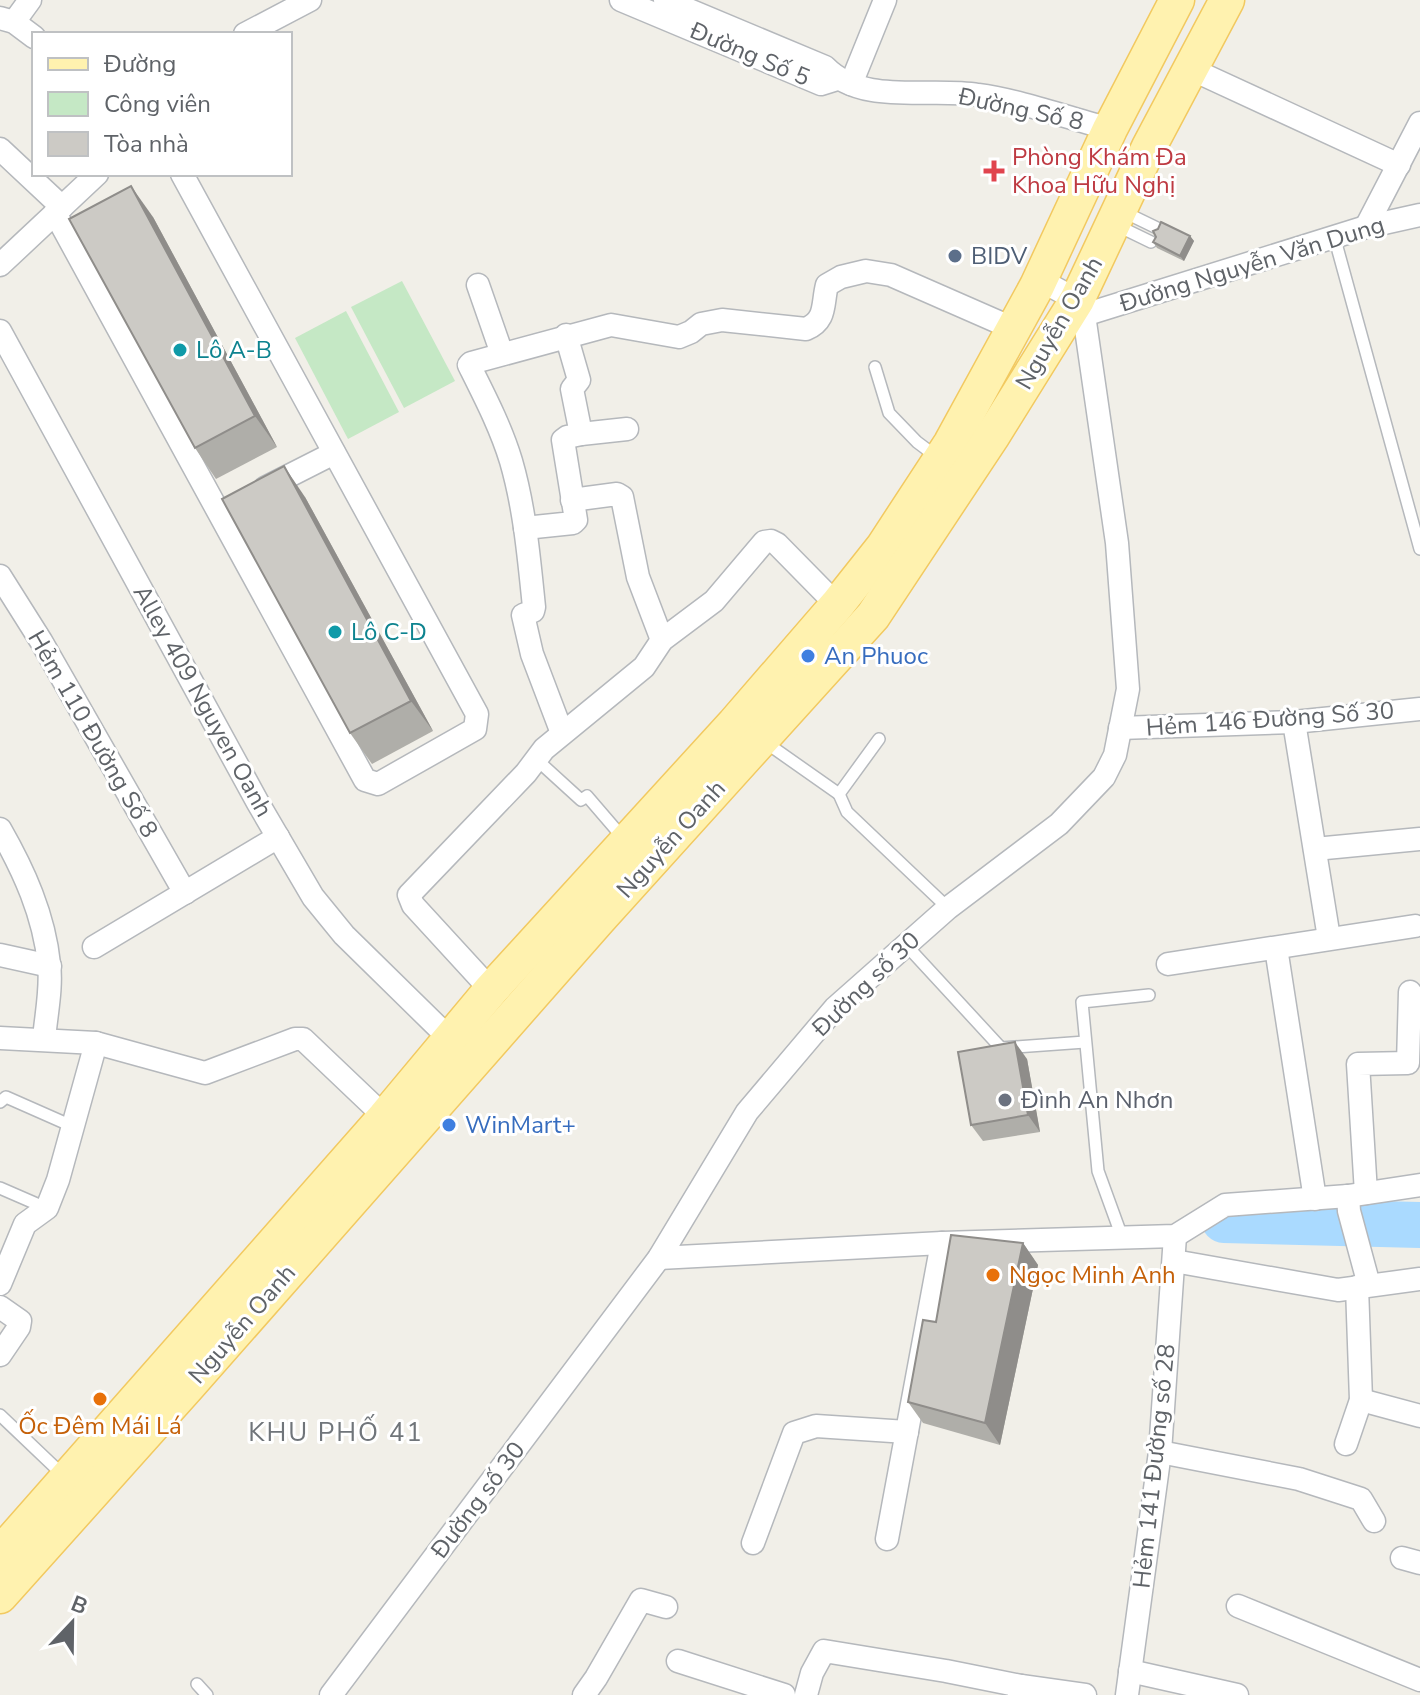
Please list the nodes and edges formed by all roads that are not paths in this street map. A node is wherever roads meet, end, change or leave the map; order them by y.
1 (30, 0) edge
2 (310, 0) edge
3 (621, 0) edge
4 (665, 0) edge
5 (885, 0) edge
6 (1177, 0) edge
7 (1227, 0) edge
8 (7, 20) edge
9 (249, 32) edge
10 (32, 36) edge
11 (1191, 69) junction
12 (844, 81) junction
13 (1420, 123) edge
14 (1110, 129) junction
15 (1149, 147) junction
16 (0, 149) edge
17 (1399, 165) junction
18 (95, 176) edge
19 (183, 176) edge
20 (59, 210) junction
21 (1420, 215) edge
22 (1116, 217) junction
23 (1366, 227) junction
24 (1157, 228) edge
25 (1334, 236) junction
26 (1151, 242) edge
27 (0, 265) edge
28 (1040, 280) junction
29 (478, 285) dead end
30 (1081, 308) junction
31 (1012, 328) junction
32 (0, 331) edge
33 (566, 335) junction
34 (502, 354) junction
35 (875, 367) dead end
36 (627, 429) dead end
37 (581, 434) junction
38 (334, 453) junction
39 (940, 459) junction
40 (572, 500) junction
41 (218, 514) junction
42 (525, 528) junction
43 (1420, 549) edge
44 (0, 576) edge
45 (837, 605) junction
46 (662, 640) junction
47 (1420, 709) edge
48 (1294, 722) junction
49 (1120, 728) junction
50 (562, 733) junction
51 (761, 739) junction
52 (879, 739) dead end
53 (531, 766) junction
54 (839, 794) junction
55 (0, 829) edge
56 (278, 837) junction
57 (1420, 839) edge
58 (627, 842) junction
59 (1315, 849) junction
60 (185, 893) junction
61 (948, 908) junction
62 (1415, 926) dead end
63 (1329, 938) junction
64 (906, 945) junction
65 (94, 947) dead end
66 (1276, 948) junction
67 (0, 955) edge
68 (1168, 964) dead end
69 (50, 966) junction
70 (491, 990) junction
71 (1410, 992) dead end
72 (1149, 995) dead end
73 (0, 1038) edge
74 (449, 1038) junction
75 (44, 1039) junction
76 (1085, 1042) junction
77 (96, 1043) junction
78 (0, 1102) edge
79 (385, 1117) junction
80 (74, 1127) junction
81 (1420, 1185) edge
82 (0, 1188) edge
83 (1315, 1199) junction
84 (1354, 1200) junction
85 (47, 1208) junction
86 (1175, 1236) junction
87 (1122, 1238) junction
88 (942, 1243) junction
89 (659, 1258) junction
90 (1174, 1261) junction
91 (1420, 1279) edge
92 (0, 1284) edge
93 (1363, 1286) junction
94 (0, 1307) edge
95 (0, 1355) edge
96 (1361, 1400) junction
97 (0, 1415) edge
98 (1420, 1416) edge
99 (907, 1432) junction
100 (1346, 1444) dead end
101 (1160, 1452) junction
102 (66, 1479) junction
103 (1374, 1521) dead end
104 (887, 1539) dead end
105 (753, 1543) dead end
106 (0, 1554) edge
107 (0, 1596) edge
108 (1238, 1606) dead end
109 (666, 1607) dead end
110 (678, 1661) dead end
111 (1130, 1671) junction
112 (1420, 1680) edge
113 (197, 1684) dead end
114 (1020, 1690) edge
115 (336, 1693) edge
116 (207, 1695) edge
117 (584, 1695) edge
118 (784, 1695) edge
119 (806, 1695) edge
120 (1085, 1695) edge
121 (1127, 1695) edge
122 (1237, 1695) edge

1 - 8 street
2 - 9 street
3 - 12 street, Đường Số 5
4 - 12 street, Đường Số 5
5 - 12 street
6 - 14 main road, Nguyễn Oanh
7 - 11 main road, Nguyễn Oanh
8 - 10 street
11 - 15 main road, Nguyễn Oanh
11 - 17 street
12 - 14 street, Đường Số 8
13 - 17 street
14 - 15 main road
14 - 28 main road, Nguyễn Oanh
15 - 22 main road, Nguyễn Oanh
16 - 20 street
17 - 23 street
18 - 20 street
19 - 38 street
20 - 27 street
20 - 41 street
21 - 23 street, Đường Nguyễn Văn Dung
22 - 24 lane
22 - 26 lane
22 - 30 main road, Nguyễn Oanh
23 - 25 street, Đường Nguyễn Văn Dung
25 - 30 street, Đường Nguyễn Văn Dung
25 - 43 lane
28 - 30 street
28 - 31 main road, Nguyễn Oanh
29 - 34 street
30 - 49 street, Đường số 30
30 - 51 main road, Nguyễn Oanh
31 - 33 street
31 - 39 main road, Nguyễn Oanh
32 - 56 street, Alley 409 Nguyen Oanh
33 - 34 street
33 - 37 street
34 - 42 street
35 - 39 lane
36 - 37 street
37 - 40 street
38 - 41 street
38 - 41 street
39 - 45 main road, Nguyễn Oanh
40 - 42 street
40 - 46 street
42 - 50 street
44 - 60 street, Hẻm 110 Đường Số 8
45 - 46 street
45 - 58 main road, Nguyễn Oanh
46 - 50 street
47 - 48 street, Hẻm 146 Đường Số 30
48 - 49 street, Hẻm 146 Đường Số 30
48 - 59 street
49 - 61 street, Đường số 30
50 - 53 street
51 - 54 lane
51 - 107 main road, Nguyễn Oanh
52 - 54 lane
53 - 58 lane
53 - 70 street
54 - 61 lane
55 - 69 street
56 - 60 street
56 - 74 street, Alley 409 Nguyen Oanh
57 - 59 street
58 - 70 main road, Nguyễn Oanh
59 - 63 street
60 - 65 street
61 - 64 street, Đường số 30
62 - 63 street
63 - 66 street
64 - 76 lane
64 - 89 street, Đường số 30
66 - 68 street
66 - 83 street
67 - 69 street
69 - 75 street
70 - 74 main road, Nguyễn Oanh
71 - 84 street
72 - 76 lane
73 - 75 street
74 - 79 main road, Nguyễn Oanh
75 - 77 street
76 - 87 lane
77 - 79 street
77 - 80 street
78 - 80 lane
79 - 102 main road, Nguyễn Oanh
80 - 85 street
81 - 84 street
82 - 85 lane
83 - 84 street
83 - 86 street
84 - 93 street
85 - 92 street
86 - 87 street
86 - 90 street, Hẻm 141 Đường số 28
87 - 88 street
88 - 89 street
88 - 99 street
89 - 115 street, Đường số 30
90 - 93 street
90 - 101 street, Hẻm 141 Đường số 28
91 - 93 street
93 - 96 street
94 - 95 street
96 - 98 street
96 - 100 street
97 - 102 lane
99 - 104 street
99 - 105 street
101 - 103 street
101 - 111 street, Hẻm 141 Đường số 28
102 - 106 main road, Nguyễn Oanh
108 - 112 street
109 - 117 street
110 - 118 street
111 - 121 street, Hẻm 141 Đường số 28
111 - 122 street
113 - 116 lane
114 - 119 street
114 - 120 street

